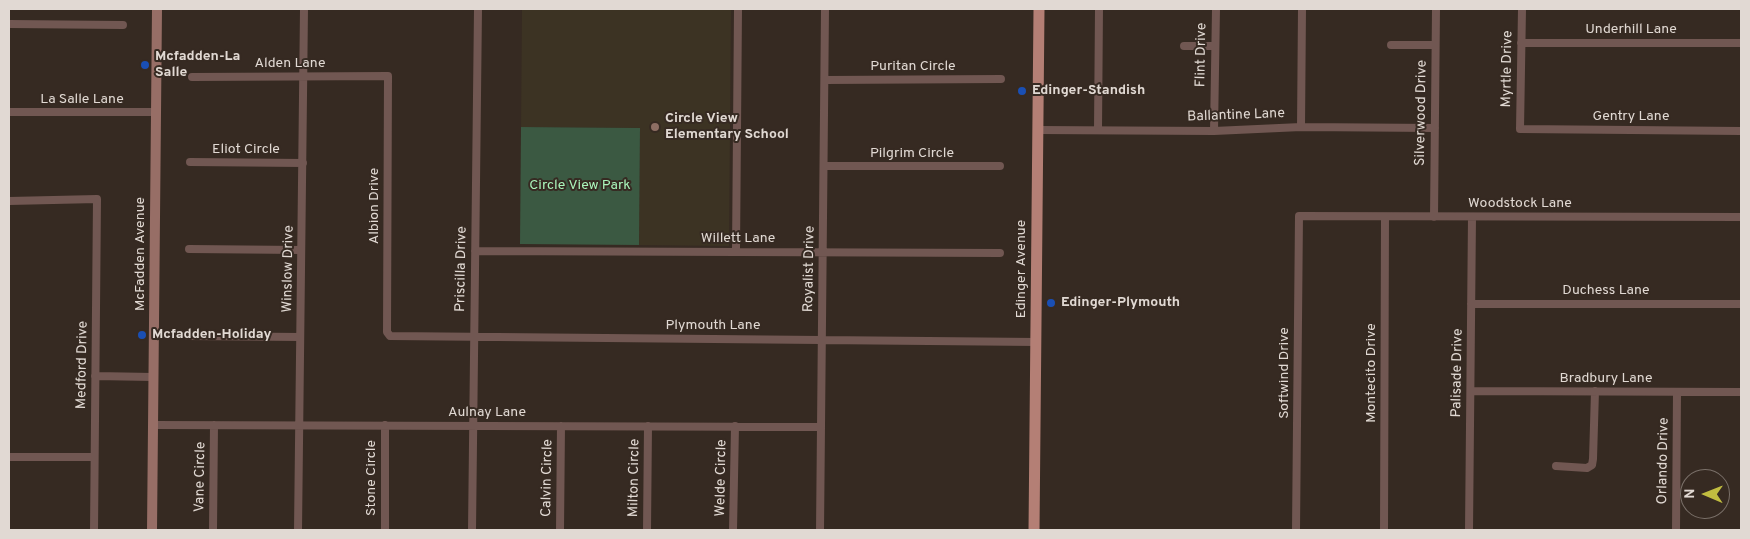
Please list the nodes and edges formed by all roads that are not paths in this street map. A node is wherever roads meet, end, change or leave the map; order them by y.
1 (157, 9) edge
2 (304, 9) edge
3 (478, 9) edge
4 (738, 9) edge
5 (826, 9) edge
6 (1039, 9) edge
7 (1099, 9) edge
8 (1216, 9) edge
9 (1302, 9) edge
10 (1436, 9) edge
11 (1522, 9) edge
12 (9, 24) edge
13 (123, 25) dead end
14 (1521, 43) junction
15 (1741, 43) edge
16 (1391, 45) dead end
17 (1435, 45) junction
18 (1184, 46) dead end
19 (1215, 46) junction
20 (304, 76) junction
21 (388, 76) joint
22 (192, 77) dead end
23 (1001, 79) dead end
24 (825, 80) junction
25 (9, 112) edge
26 (156, 112) junction
27 (1301, 126) junction
28 (1434, 128) junction
29 (1098, 129) junction
30 (1520, 129) joint
31 (1038, 130) junction
32 (1214, 131) junction
33 (1741, 131) edge
34 (190, 162) dead end
35 (302, 163) junction
36 (824, 166) junction
37 (1000, 166) dead end
38 (9, 201) edge
39 (1299, 216) joint
40 (1385, 217) junction
41 (1434, 217) junction
42 (1472, 217) junction
43 (1741, 217) edge
44 (189, 249) dead end
45 (301, 250) junction
46 (475, 251) junction
47 (736, 251) junction
48 (822, 252) junction
49 (1000, 253) dead end
50 (1471, 304) junction
51 (1741, 304) edge
52 (188, 336) dead end
53 (300, 336) junction
54 (390, 336) joint
55 (474, 337) junction
56 (822, 340) junction
57 (1036, 342) junction
58 (95, 376) junction
59 (154, 377) junction
60 (1470, 391) junction
61 (1595, 391) junction
62 (1677, 392) junction
63 (1741, 392) edge
64 (153, 424) junction
65 (214, 425) junction
66 (299, 425) junction
67 (385, 425) junction
68 (473, 425) junction
69 (561, 426) junction
70 (648, 426) junction
71 (735, 426) junction
72 (820, 426) junction
73 (9, 457) edge
74 (94, 457) junction
75 (1556, 466) dead end
76 (94, 530) edge
77 (152, 530) edge
78 (213, 530) edge
79 (298, 530) edge
80 (385, 530) edge
81 (472, 530) edge
82 (560, 530) edge
83 (647, 530) edge
84 (733, 530) edge
85 (820, 530) edge
86 (1034, 530) edge
87 (1296, 530) edge
88 (1384, 530) edge
89 (1469, 530) edge
90 (1676, 530) edge

1 - 26 street, McFadden Avenue
2 - 20 street, Winslow Drive
3 - 46 street, Priscilla Drive
4 - 47 street
5 - 24 street, Royalist Drive
6 - 31 main road, Edinger Avenue
7 - 29 street
8 - 19 street, Flint Drive
9 - 27 street
10 - 17 street, Silverwood Drive
11 - 14 street, Myrtle Drive
12 - 13 street
14 - 15 street, Underhill Lane
14 - 30 street, Myrtle Drive
16 - 17 street
17 - 28 street, Silverwood Drive
18 - 19 street
19 - 32 street, Flint Drive
20 - 21 street, Alden Lane
20 - 22 street, Alden Lane
20 - 35 street, Winslow Drive
21 - 54 street, Albion Drive
23 - 24 street, Puritan Circle
24 - 36 street, Royalist Drive
25 - 26 street, La Salle Lane
26 - 59 street, McFadden Avenue
27 - 28 street, Ballantine Lane
27 - 32 street, Ballantine Lane
28 - 41 street, Silverwood Drive
29 - 31 street, Ballantine Lane
29 - 32 street, Ballantine Lane
30 - 33 street, Gentry Lane
31 - 57 main road, Edinger Avenue
34 - 35 street, Eliot Circle
35 - 45 street, Winslow Drive
36 - 37 street, Pilgrim Circle
36 - 48 street, Royalist Drive
38 - 58 street, Medford Drive
39 - 40 street, Woodstock Lane
39 - 87 street, Softwind Drive
40 - 41 street, Woodstock Lane
40 - 88 street, Montecito Drive
41 - 42 street, Woodstock Lane
42 - 43 street, Woodstock Lane
42 - 50 street, Palisade Drive
44 - 45 street
45 - 53 street, Winslow Drive
46 - 47 street, Willett Lane
46 - 55 street, Priscilla Drive
47 - 48 street, Willett Lane
48 - 49 street, Willett Lane
48 - 56 street, Royalist Drive
50 - 51 street, Duchess Lane
50 - 60 street, Palisade Drive
52 - 53 street
53 - 66 street, Winslow Drive
54 - 55 street, Plymouth Lane
55 - 56 street, Plymouth Lane
55 - 68 street, Priscilla Drive
56 - 57 street, Plymouth Lane
56 - 72 street, Royalist Drive
57 - 86 main road, Edinger Avenue
58 - 59 street
58 - 74 street, Medford Drive
59 - 64 street, McFadden Avenue
60 - 61 street, Bradbury Lane
60 - 89 street, Palisade Drive
61 - 62 street, Bradbury Lane
61 - 75 street
62 - 63 street, Bradbury Lane
62 - 90 street, Orlando Drive
64 - 65 street, Aulnay Lane
64 - 77 street, McFadden Avenue
65 - 66 street, Aulnay Lane
65 - 78 street, Vane Circle
66 - 67 street, Aulnay Lane
66 - 79 street, Winslow Drive
67 - 68 street, Aulnay Lane
67 - 80 street, Stone Circle
68 - 69 street, Aulnay Lane
68 - 81 street, Priscilla Drive
69 - 70 street, Aulnay Lane
69 - 82 street, Calvin Circle
70 - 71 street, Aulnay Lane
70 - 83 street, Milton Circle
71 - 72 street, Aulnay Lane
71 - 84 street, Welde Circle
72 - 85 street, Royalist Drive
73 - 74 street
74 - 76 street, Medford Drive

